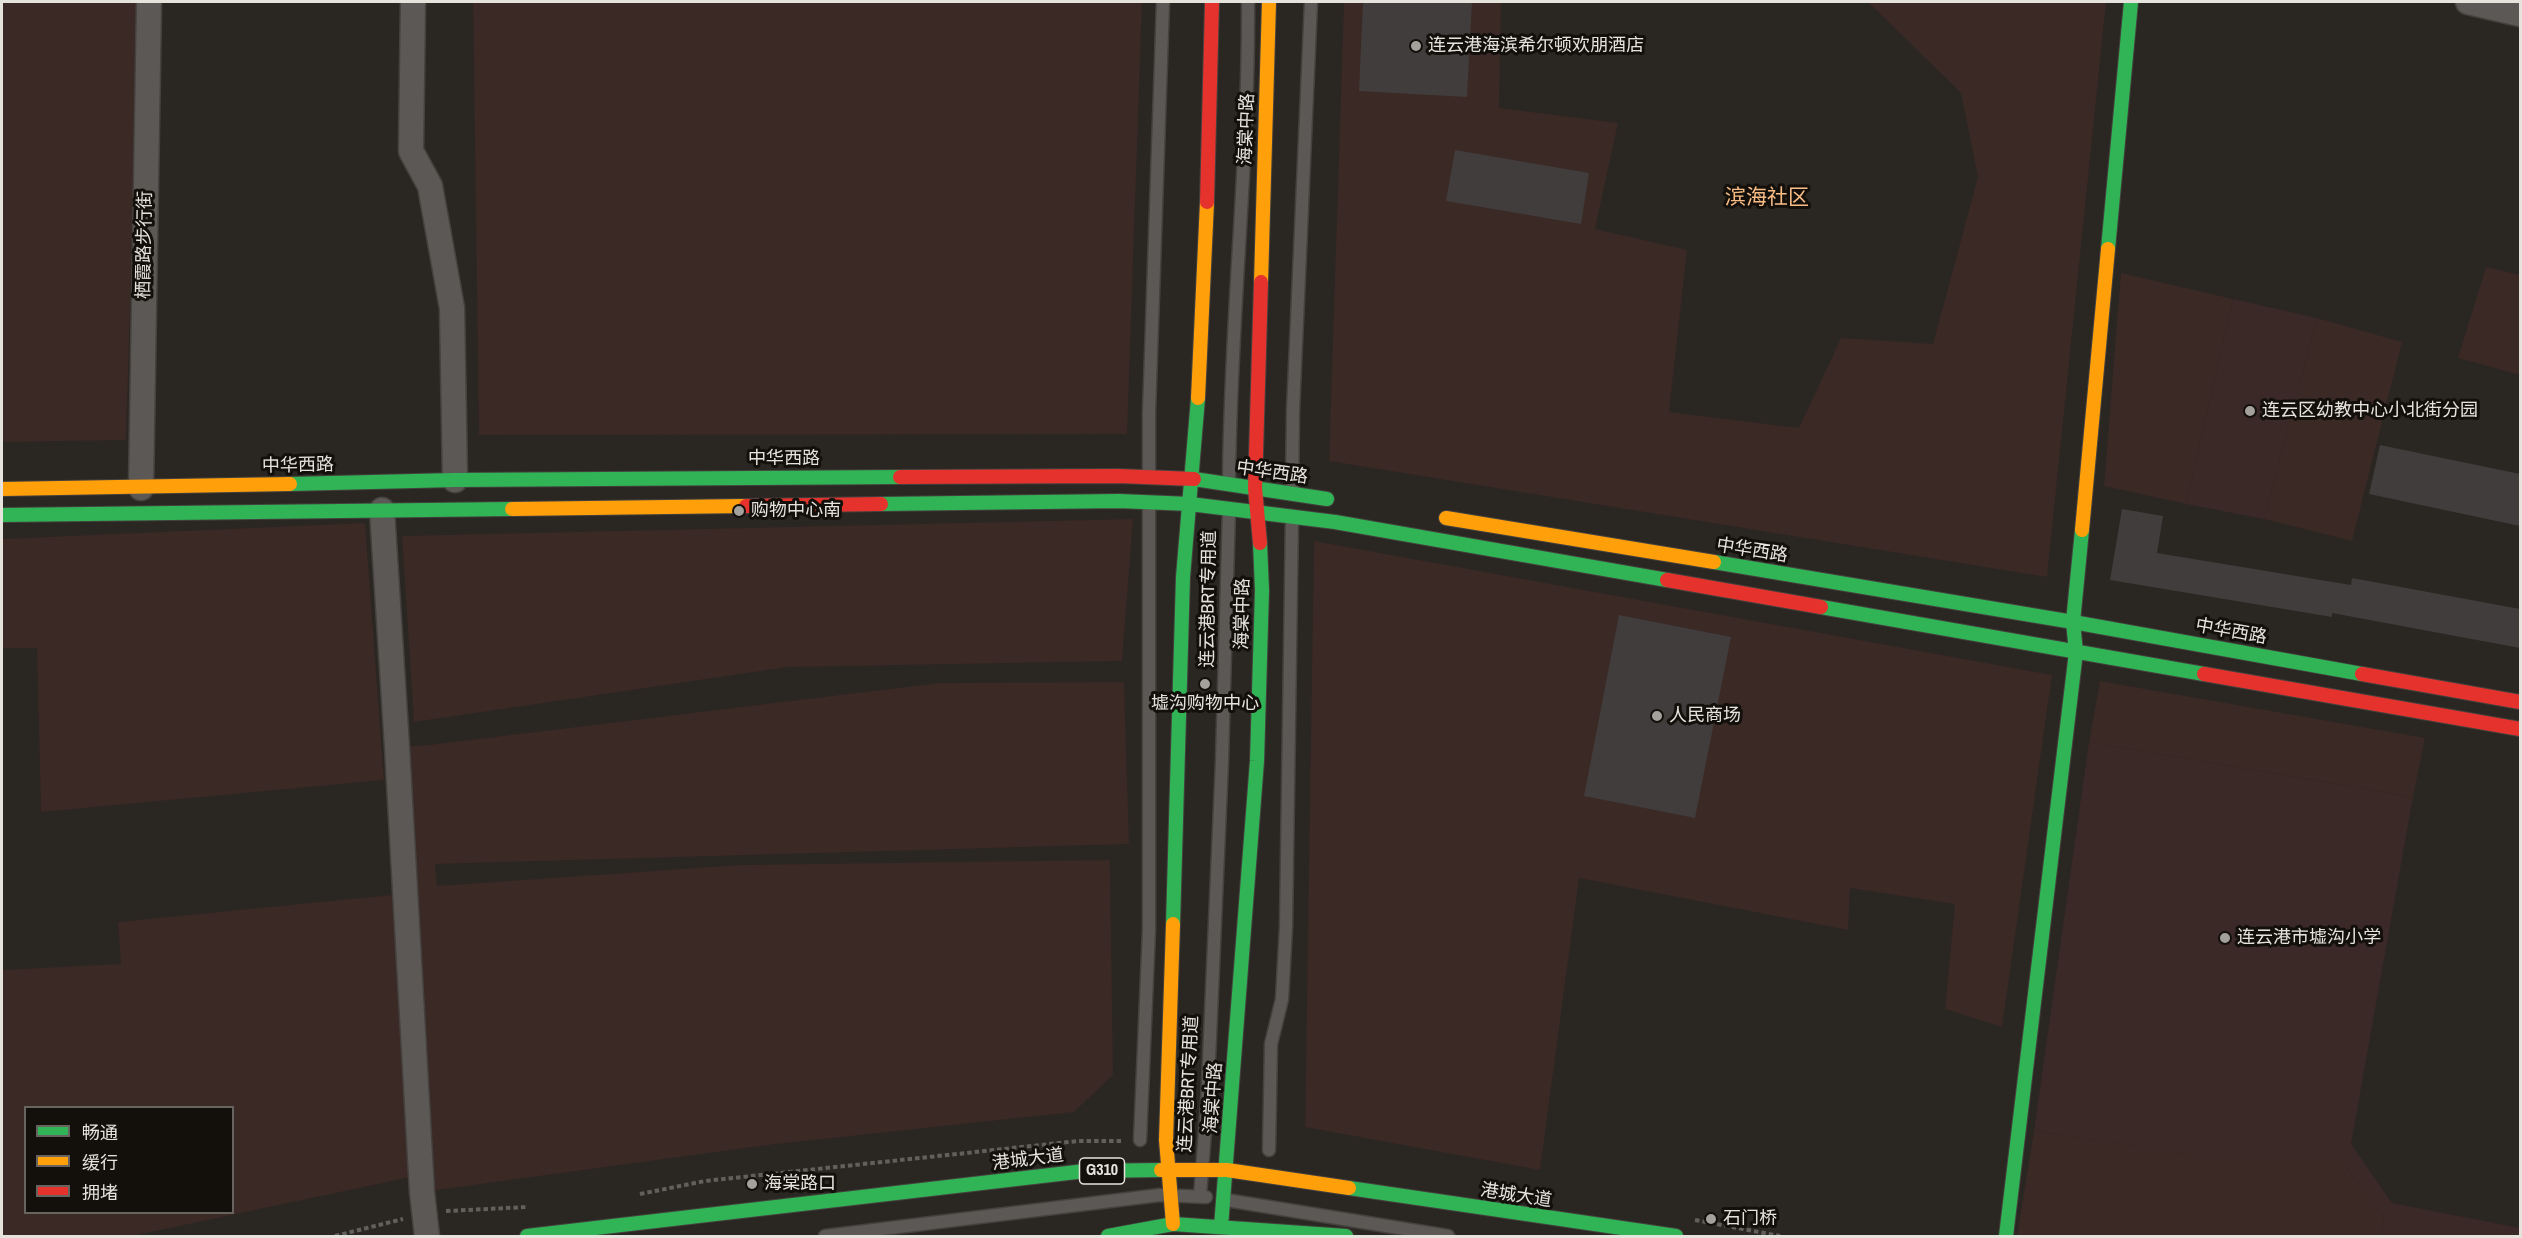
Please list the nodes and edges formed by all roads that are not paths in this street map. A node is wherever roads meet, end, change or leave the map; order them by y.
1 (149, 2) edge
2 (413, 2) edge
3 (1163, 2) edge
4 (1212, 2) edge
5 (1248, 2) edge
6 (1269, 2) edge
7 (1311, 2) edge
8 (2131, 2) edge
9 (2468, 2) edge
10 (2520, 14) edge
11 (1149, 477) junction
12 (1192, 479) junction
13 (455, 480) junction
14 (1229, 485) junction
15 (141, 488) junction
16 (1255, 488) junction
17 (2, 489) edge
18 (1292, 494) junction
19 (1337, 500) dead end
20 (1149, 502) junction
21 (1190, 504) junction
22 (1229, 509) junction
23 (382, 510) junction
24 (1259, 513) junction
25 (2, 515) edge
26 (1430, 516) dead end
27 (1292, 517) junction
28 (2073, 622) junction
29 (2076, 652) junction
30 (2520, 702) edge
31 (2520, 729) edge
32 (1140, 1140) dead end
33 (1269, 1150) dead end
34 (1227, 1170) junction
35 (1167, 1171) junction
36 (1202, 1171) junction
37 (1170, 1196) junction
38 (1200, 1196) junction
39 (1224, 1200) junction
40 (1221, 1227) junction
41 (1173, 1230) edge
42 (427, 1236) edge
43 (527, 1236) edge
44 (825, 1236) edge
45 (1108, 1236) edge
46 (1346, 1236) edge
47 (1448, 1236) edge
48 (1676, 1236) edge
49 (2006, 1236) edge

1 - 15 street, 栖霞路步行街
2 - 13 street
3 - 11 lane
4 - 12 main road, 海棠中路
5 - 14 lane, 连云港BRT专用道
6 - 16 main road, 海棠中路
7 - 18 lane
8 - 28 main road
9 - 10 street
11 - 12 main road, 中华西路
11 - 13 main road, 中华西路
11 - 20 lane
12 - 14 main road, 中华西路
12 - 21 main road, 海棠中路
13 - 15 main road, 中华西路
14 - 16 main road, 中华西路
14 - 22 lane, 连云港BRT专用道
15 - 17 main road, 中华西路
16 - 18 main road, 中华西路
16 - 24 main road, 海棠中路
18 - 19 main road, 中华西路
18 - 27 lane
20 - 21 main road
20 - 23 main road
20 - 32 lane
21 - 22 main road
21 - 35 main road, 海棠中路
22 - 24 main road
22 - 36 lane, 连云港BRT专用道
23 - 25 main road
23 - 42 street
24 - 27 main road
24 - 34 main road, 海棠中路
26 - 28 main road, 中华西路
27 - 29 main road
27 - 33 lane
28 - 29 main road
28 - 30 main road, 中华西路
29 - 31 main road
29 - 49 main road
34 - 36 main road, 港城大道 / G310
34 - 39 main road, 海棠中路
34 - 48 main road, 港城大道 / G310
35 - 36 main road, 港城大道 / G310
35 - 37 main road, 海棠中路
35 - 43 main road, 港城大道 / G310
36 - 38 lane, 连云港BRT专用道
37 - 38 lane
37 - 41 main road, 海棠中路
37 - 44 lane
38 - 39 lane
39 - 40 main road, 海棠中路
39 - 47 lane
40 - 41 main road
40 - 46 main road
41 - 45 main road

